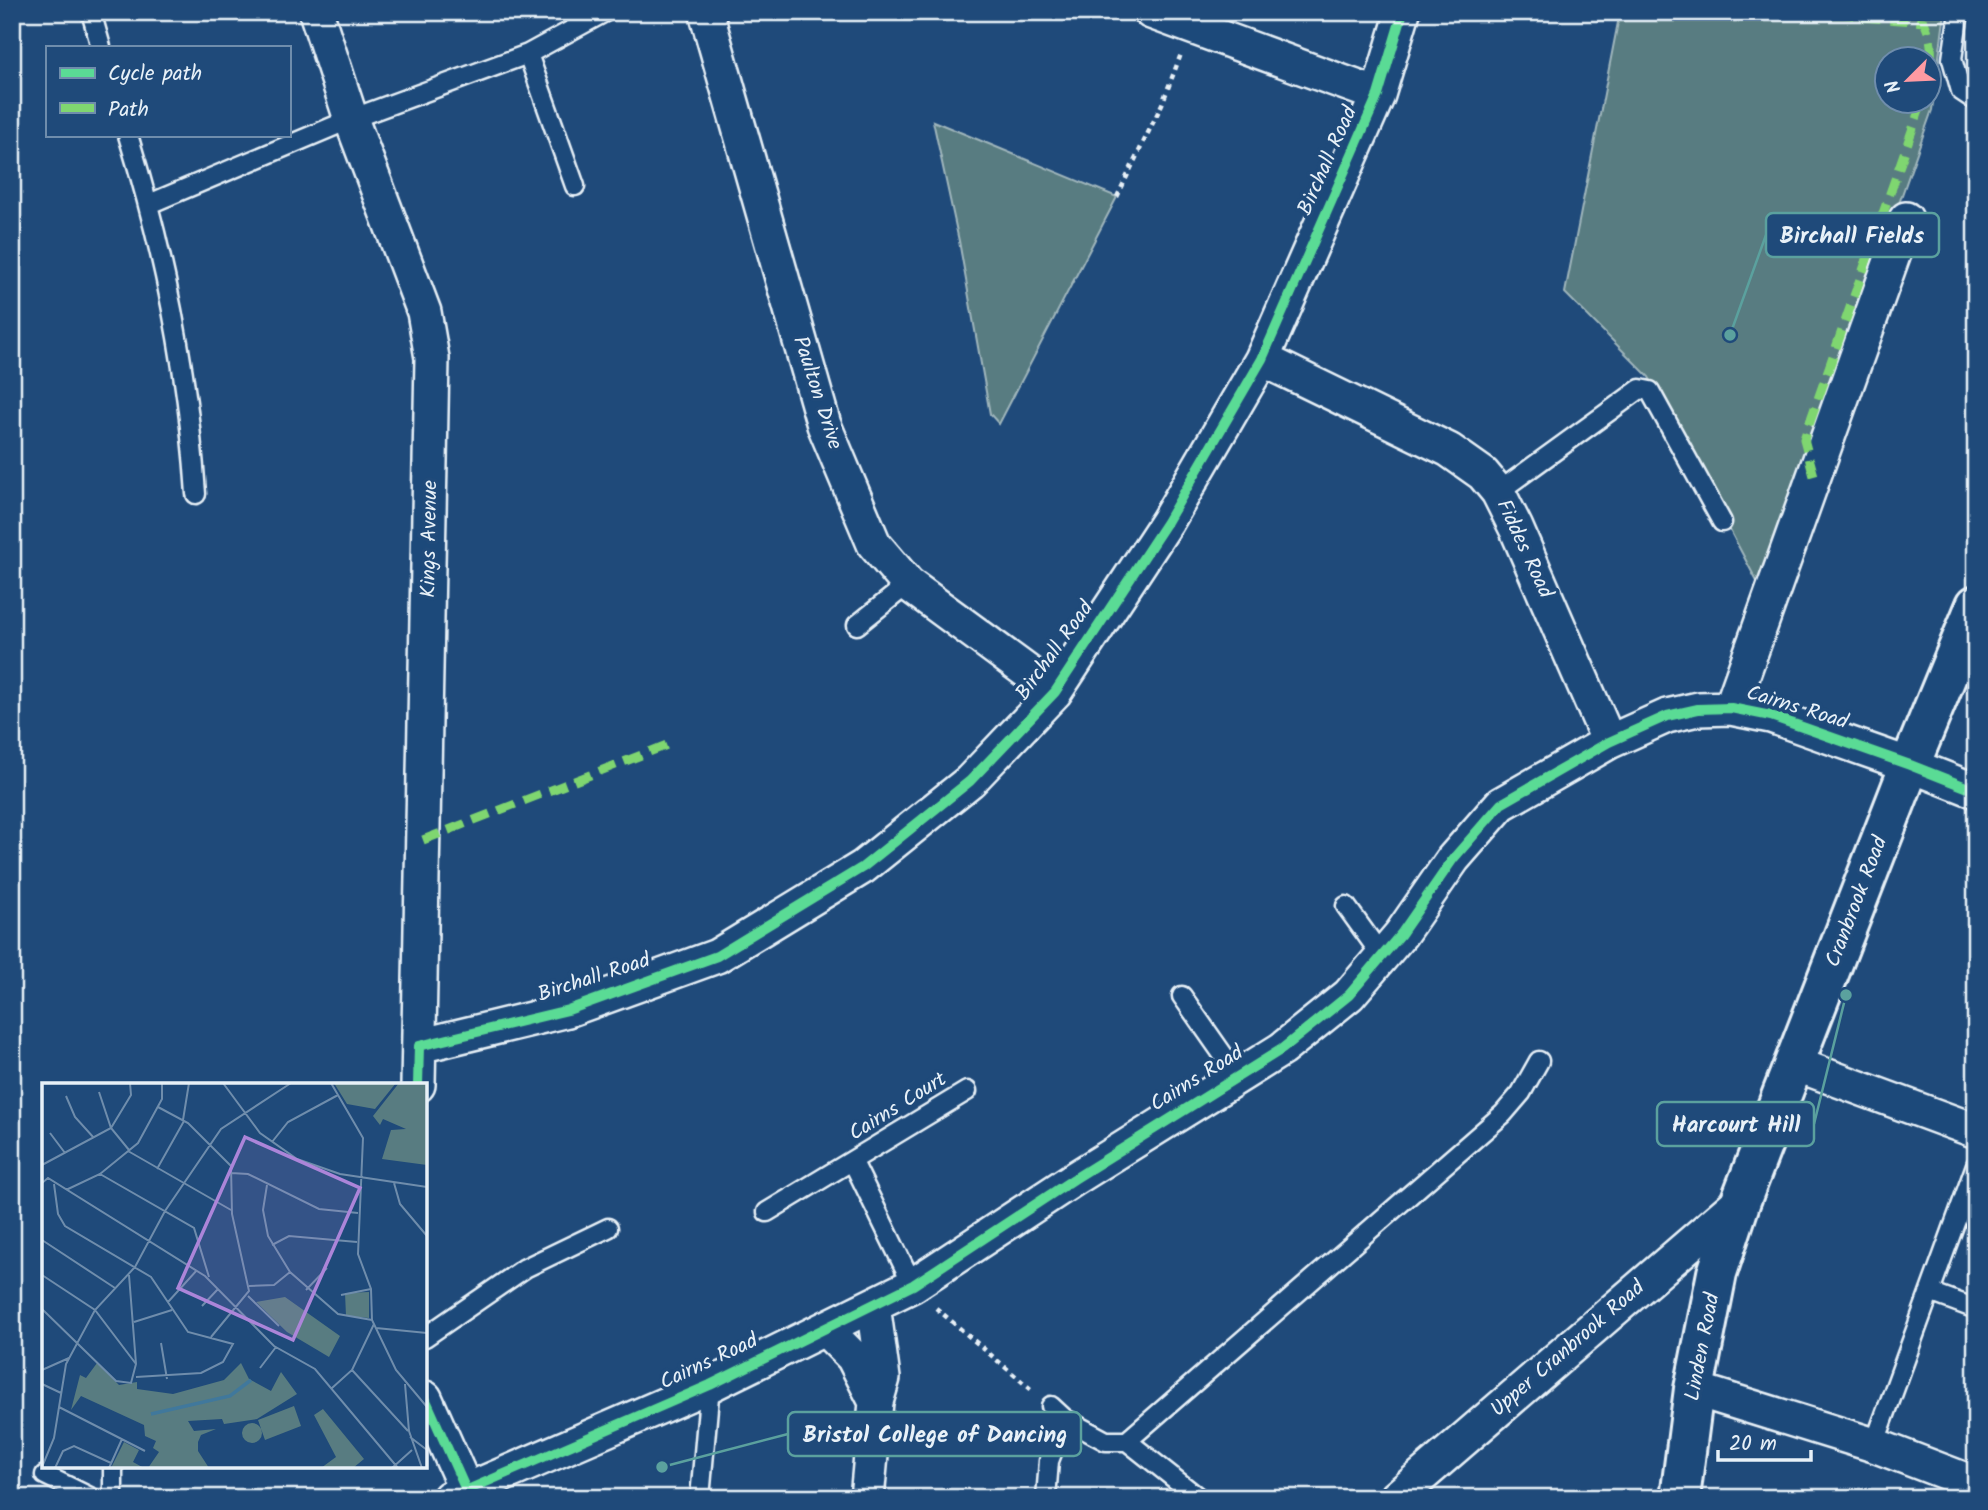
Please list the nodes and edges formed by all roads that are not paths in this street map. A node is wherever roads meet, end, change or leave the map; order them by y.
1 (91, 12) edge
2 (316, 12) edge
3 (605, 12) edge
4 (706, 12) edge
5 (1151, 12) edge
6 (1403, 12) edge
7 (1959, 12) edge
8 (101, 46) edge
9 (528, 54) junction
10 (1378, 95) junction
11 (1976, 102) edge
12 (351, 119) junction
13 (128, 136) edge
14 (575, 186) dead end
15 (149, 204) junction
16 (1906, 219) dead end
17 (1262, 359) junction
18 (1498, 492) junction
19 (196, 494) dead end
20 (1722, 522) dead end
21 (908, 584) junction
22 (1976, 605) edge
23 (857, 625) dead end
24 (1055, 692) junction
25 (1731, 708) junction
26 (1609, 742) junction
27 (1910, 765) junction
28 (1976, 791) edge
29 (1346, 906) dead end
30 (1382, 956) junction
31 (1182, 996) dead end
32 (419, 1046) junction
33 (1539, 1061) dead end
34 (1795, 1064) junction
35 (1238, 1076) junction
36 (418, 1083) edge
37 (967, 1091) dead end
38 (1976, 1131) edge
39 (853, 1162) junction
40 (1976, 1165) edge
41 (1741, 1200) junction
42 (767, 1212) dead end
43 (608, 1228) dead end
44 (913, 1285) junction
45 (1930, 1292) junction
46 (873, 1305) junction
47 (1976, 1309) edge
48 (825, 1329) junction
49 (427, 1336) edge
50 (710, 1385) junction
51 (1694, 1389) junction
52 (876, 1402) junction
53 (427, 1404) edge
54 (1051, 1406) road end
55 (1065, 1419) junction
56 (1127, 1441) junction
57 (1874, 1445) junction
58 (113, 1468) edge
59 (45, 1475) dead end
60 (1976, 1484) edge
61 (458, 1494) edge
62 (92, 1498) edge
63 (113, 1498) edge
64 (701, 1498) edge
65 (866, 1498) edge
66 (1046, 1498) edge
67 (1199, 1498) edge
68 (1396, 1498) edge
69 (1680, 1498) edge

1 - 8 lane
2 - 12 street, Kings Avenue
3 - 9 lane
4 - 21 street, Paulton Drive
5 - 10 street
6 - 10 street, Birchall Road
7 - 11 lane
9 - 12 lane
9 - 14 lane
10 - 17 street, Birchall Road
12 - 15 lane
12 - 32 street, Kings Avenue
13 - 15 lane
15 - 19 lane
16 - 25 street
17 - 18 street, Fiddes Road
17 - 24 street, Birchall Road
18 - 20 lane
18 - 26 street, Fiddes Road
21 - 23 lane
21 - 24 street, Paulton Drive
22 - 27 main road, Cranbrook Road
24 - 32 street, Birchall Road
25 - 26 street, Cairns Road
25 - 27 street, Cairns Road
26 - 30 street, Cairns Road
27 - 28 street, Cairns Road
27 - 34 main road, Cranbrook Road
29 - 30 lane
30 - 35 street, Cairns Road
31 - 35 lane
32 - 36 street, Kings Avenue
33 - 56 lane
34 - 38 street
34 - 41 main road, Cranbrook Road
35 - 44 street, Cairns Road
37 - 39 lane, Cairns Court
39 - 42 lane, Cairns Court
39 - 44 lane, Cairns Court
40 - 45 lane
41 - 51 main road, Linden Road
41 - 68 street, Upper Cranbrook Road
43 - 49 lane
44 - 46 street, Cairns Road
45 - 47 lane
45 - 57 lane
46 - 48 street, Cairns Road
46 - 52 street
48 - 50 street, Cairns Road
48 - 52 street
50 - 61 street, Cairns Road
50 - 64 lane
51 - 57 street
51 - 69 main road, Linden Road
52 - 65 street
53 - 61 street
54 - 55 lane
55 - 56 lane
55 - 66 lane
56 - 67 lane
57 - 60 street
58 - 63 lane
59 - 62 lane

